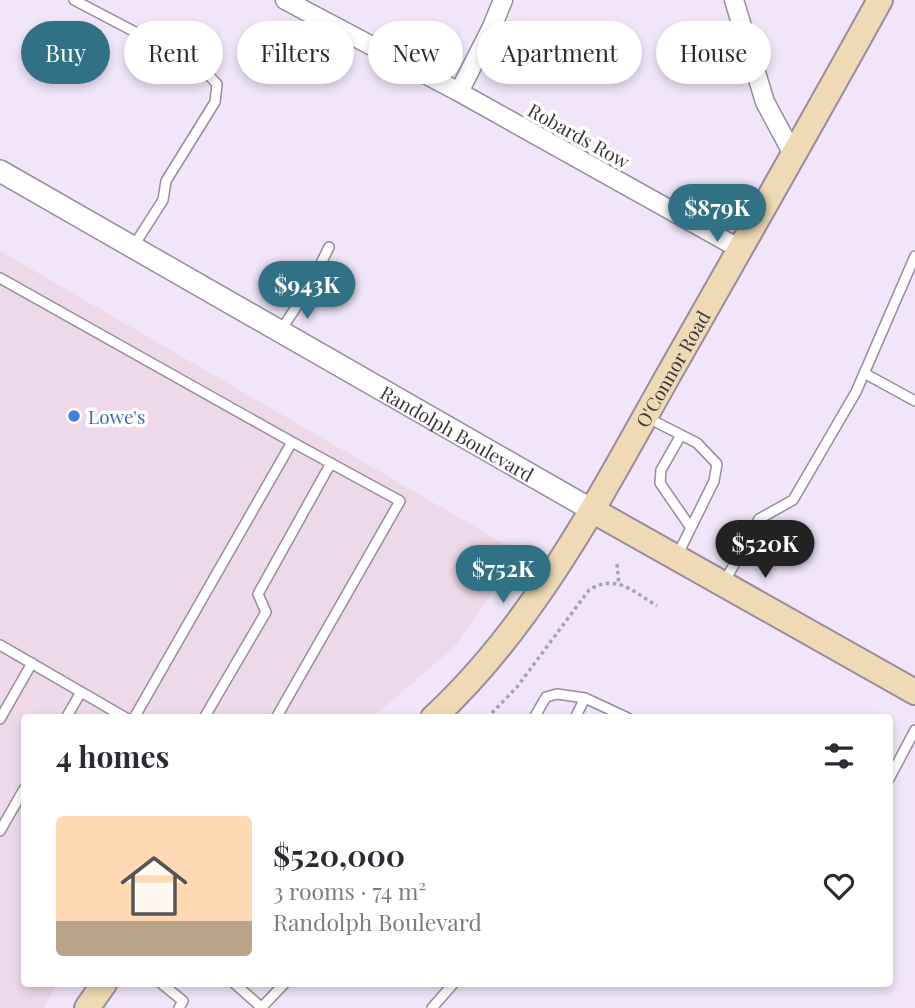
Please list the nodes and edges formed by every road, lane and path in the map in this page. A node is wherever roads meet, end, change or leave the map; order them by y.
1 (74, 0) edge
2 (285, 0) edge
3 (503, 0) edge
4 (734, 0) edge
5 (880, 0) edge
6 (459, 92) junction
7 (793, 156) junction
8 (0, 171) edge
9 (133, 247) junction
10 (329, 247) dead end
11 (740, 249) junction
12 (915, 256) edge
13 (0, 278) edge
14 (281, 330) junction
15 (864, 373) junction
16 (915, 401) edge
17 (645, 417) junction
18 (681, 435) junction
19 (292, 442) junction
20 (331, 463) junction
21 (592, 510) junction
22 (691, 528) junction
23 (677, 556) junction
24 (617, 564) dead end
25 (724, 583) junction
26 (619, 585) junction
27 (657, 606) dead end
28 (0, 645) edge
29 (32, 663) junction
30 (81, 692) junction
31 (915, 692) edge
32 (585, 698) junction
33 (68, 714) edge
34 (119, 714) edge
35 (136, 714) edge
36 (206, 714) edge
37 (278, 714) edge
38 (437, 714) edge
39 (491, 714) edge
40 (536, 714) edge
41 (577, 714) edge
42 (619, 714) edge
43 (0, 719) edge
44 (915, 730) edge
45 (893, 771) edge
46 (21, 794) edge
47 (0, 831) edge
48 (102, 987) edge
49 (166, 987) edge
50 (238, 987) edge
51 (281, 987) edge
52 (450, 987) edge
53 (87, 1008) edge
54 (179, 1008) edge
55 (261, 1008) edge
56 (432, 1008) edge

1 - 9 lane
2 - 6 street, Robards Row
3 - 6 street
4 - 7 street
5 - 7 main road, O'Connor Road
6 - 11 street, Robards Row
7 - 11 main road, O'Connor Road
8 - 9 street, Randolph Boulevard
9 - 14 street, Randolph Boulevard
10 - 14 lane
11 - 17 main road, O'Connor Road
12 - 15 lane
13 - 19 lane
14 - 21 street, Randolph Boulevard
15 - 16 lane
15 - 25 lane
17 - 18 lane
17 - 21 main road, O'Connor Road
18 - 22 lane
18 - 22 lane
19 - 20 lane
19 - 35 lane
20 - 36 lane
20 - 37 lane
21 - 23 main road, Randolph Boulevard
21 - 38 main road, O'Connor Road
22 - 23 lane
23 - 25 main road, Randolph Boulevard
24 - 26 path
25 - 31 main road, Randolph Boulevard
26 - 27 path
26 - 39 path
28 - 29 lane
29 - 30 lane
29 - 43 lane
30 - 33 lane
30 - 34 lane
32 - 40 lane
32 - 41 lane
32 - 42 lane
44 - 45 lane
46 - 47 lane
48 - 53 main road
49 - 54 lane
50 - 55 lane
51 - 55 lane
52 - 56 lane

